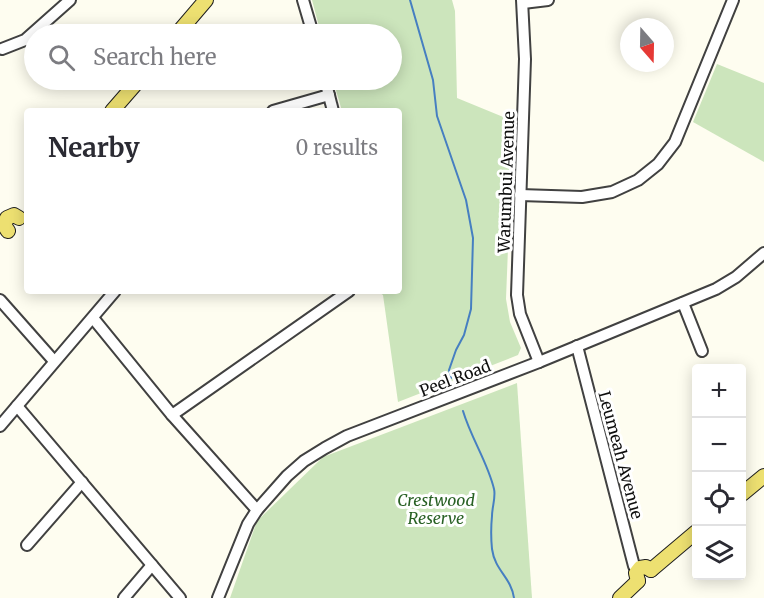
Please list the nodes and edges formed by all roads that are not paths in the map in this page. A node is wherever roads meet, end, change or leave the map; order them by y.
1 (70, 0) edge
2 (206, 0) edge
3 (303, 0) edge
4 (548, 0) edge
5 (733, 0) edge
6 (523, 1) edge
7 (42, 24) edge
8 (186, 24) edge
9 (310, 24) edge
10 (24, 40) edge
11 (2, 49) dead end
12 (130, 90) edge
13 (328, 90) edge
14 (329, 95) junction
15 (115, 108) edge
16 (284, 108) edge
17 (332, 108) edge
18 (520, 195) junction
19 (764, 253) edge
20 (113, 294) edge
21 (345, 294) edge
22 (0, 300) edge
23 (683, 303) junction
24 (93, 318) junction
25 (577, 346) junction
26 (702, 351) dead end
27 (54, 361) junction
28 (539, 362) junction
29 (18, 406) junction
30 (172, 415) junction
31 (0, 426) edge
32 (764, 476) edge
33 (82, 482) junction
34 (746, 490) edge
35 (256, 510) junction
36 (692, 535) edge
37 (27, 545) dead end
38 (152, 565) junction
39 (642, 574) junction
40 (124, 598) edge
41 (180, 598) edge
42 (218, 598) edge
43 (620, 598) edge

1 - 7 street
2 - 8 main road
3 - 9 street
4 - 6 street
5 - 18 street
6 - 18 street, Warumbui Avenue
10 - 11 street
12 - 15 main road
13 - 14 street
14 - 16 street
14 - 17 street
18 - 28 street, Warumbui Avenue
19 - 23 street, Peel Road
20 - 24 street
21 - 30 street
22 - 27 street
23 - 25 street, Peel Road
23 - 26 street
24 - 27 street
24 - 30 street
25 - 28 street, Peel Road
25 - 39 street, Leumeah Avenue
27 - 29 street
28 - 35 street, Peel Road
29 - 31 street
29 - 33 street
30 - 35 street
32 - 34 main road
33 - 37 street
33 - 38 street
35 - 42 street, Peel Road
36 - 39 main road
38 - 40 street
38 - 41 street
39 - 43 main road

